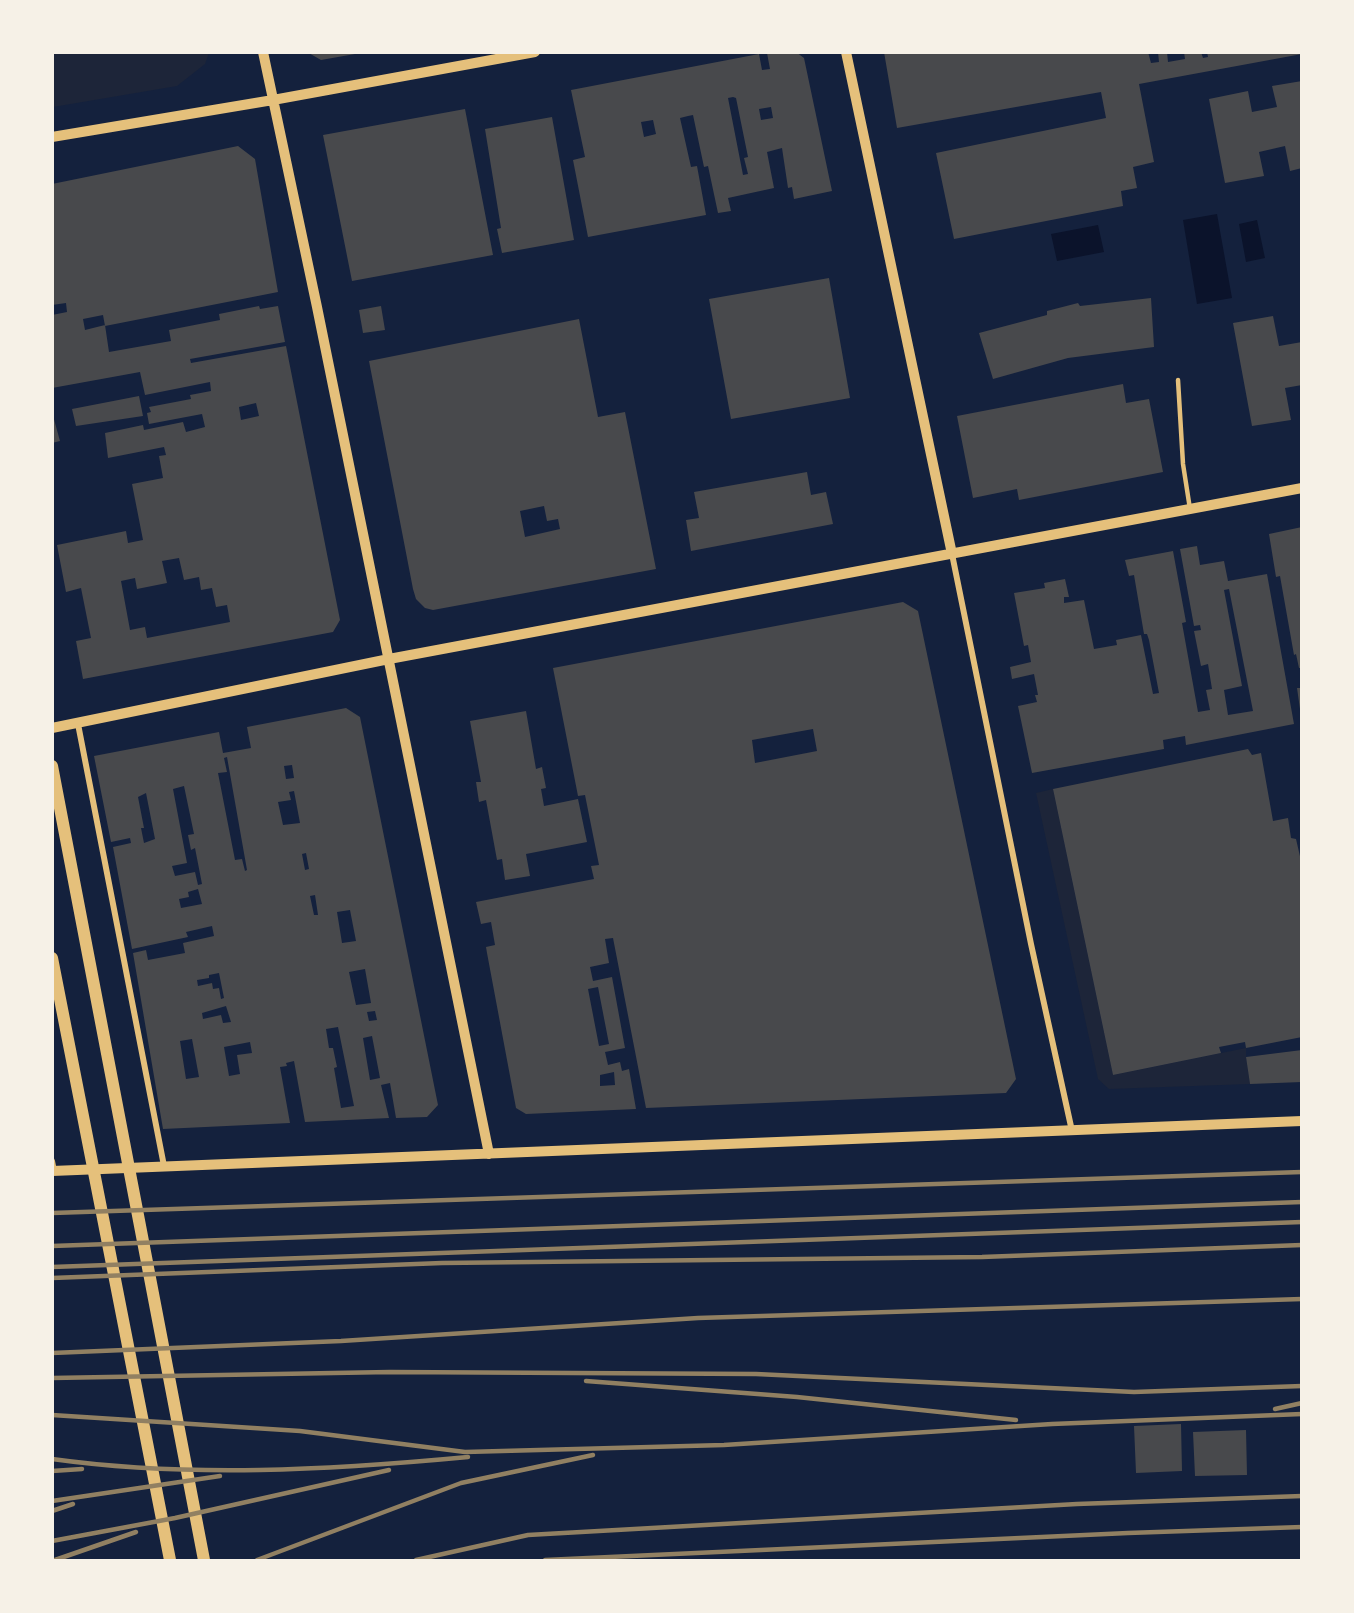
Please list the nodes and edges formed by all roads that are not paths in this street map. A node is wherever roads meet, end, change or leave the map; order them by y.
1 (263, 52) edge
2 (535, 52) edge
3 (846, 52) edge
4 (273, 100) junction
5 (52, 137) edge
6 (1178, 380) dead end
7 (1302, 488) edge
8 (1190, 509) junction
9 (952, 554) junction
10 (389, 659) junction
11 (78, 724) junction
12 (52, 728) edge
13 (52, 766) edge
14 (52, 958) edge
15 (1302, 1120) edge
16 (1072, 1131) junction
17 (489, 1154) junction
18 (164, 1166) junction
19 (53, 1168) edge
20 (170, 1560) edge
21 (204, 1560) edge

1 - 4 street
2 - 4 street
3 - 9 street
4 - 5 street
4 - 10 street
6 - 8 lane
7 - 8 street
8 - 9 street
9 - 10 street
9 - 16 street
10 - 11 street
10 - 17 street
11 - 12 street
11 - 18 street
13 - 21 main road
14 - 20 main road
15 - 16 street
16 - 17 street
17 - 18 street
18 - 19 street

